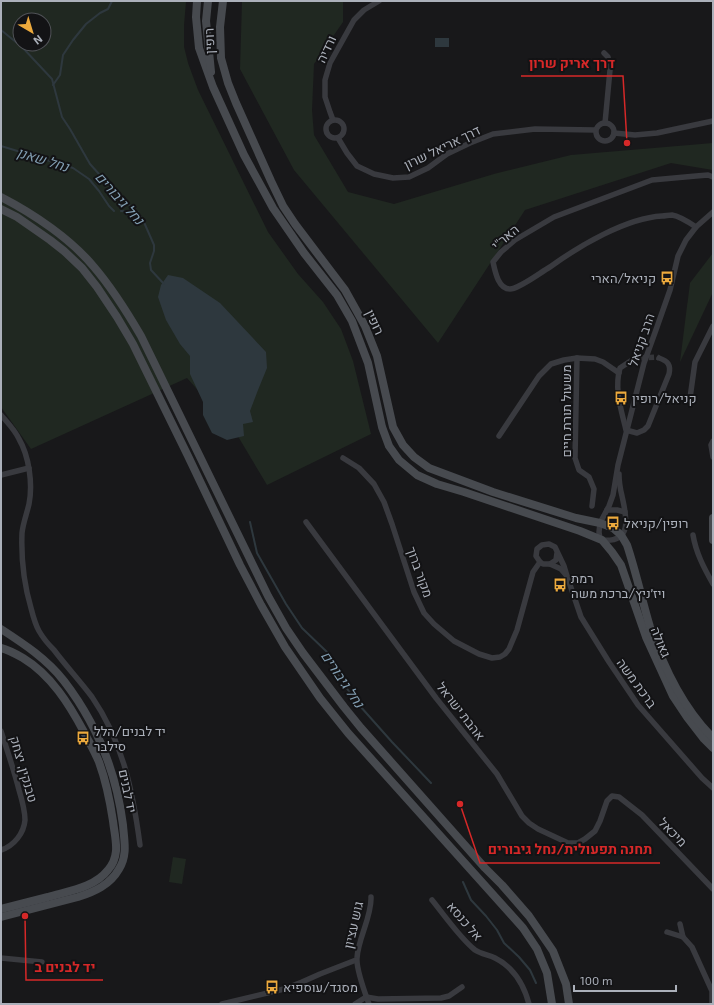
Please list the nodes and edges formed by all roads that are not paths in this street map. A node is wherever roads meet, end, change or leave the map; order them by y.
1 (197, 1) edge
2 (208, 1) edge
3 (223, 1) edge
4 (379, 1) edge
5 (604, 53) dead end
6 (213, 87) junction
7 (333, 120) junction
8 (713, 122) edge
9 (605, 123) junction
10 (596, 130) junction
11 (614, 133) junction
12 (338, 138) junction
13 (713, 177) edge
14 (1, 197) edge
15 (1, 209) edge
16 (713, 212) edge
17 (696, 227) junction
18 (713, 326) edge
19 (577, 358) junction
20 (659, 358) dead end
21 (632, 360) tunnel mouth
22 (619, 372) junction
23 (690, 398) dead end
24 (1, 415) edge
25 (626, 430) junction
26 (499, 436) dead end
27 (713, 441) edge
28 (713, 457) edge
29 (343, 458) dead end
30 (618, 465) junction
31 (29, 468) junction
32 (1, 475) edge
33 (592, 506) dead end
34 (607, 510) junction
35 (625, 512) junction
36 (713, 518) edge
37 (306, 522) dead end
38 (600, 523) junction
39 (621, 535) junction
40 (693, 535) dead end
41 (601, 539) junction
42 (713, 540) edge
43 (558, 553) junction
44 (540, 562) junction
45 (550, 564) junction
46 (567, 576) junction
47 (713, 584) edge
48 (1, 622) edge
49 (1, 629) edge
50 (16, 639) junction
51 (1, 648) edge
52 (1, 731) edge
53 (713, 738) edge
54 (713, 748) edge
55 (713, 788) edge
56 (612, 796) joint
57 (140, 845) dead end
58 (1, 850) edge
59 (713, 889) edge
60 (371, 897) dead end
61 (432, 900) dead end
62 (1, 910) edge
63 (1, 917) edge
64 (680, 924) dead end
65 (667, 932) dead end
66 (683, 937) junction
67 (1, 958) edge
68 (557, 958) junction
69 (356, 960) junction
70 (42, 962) dead end
71 (462, 987) dead end
72 (366, 997) junction
73 (222, 1004) edge
74 (356, 1004) edge
75 (369, 1004) edge
76 (529, 1004) edge
77 (552, 1004) edge
78 (569, 1004) edge
79 (575, 1004) edge
80 (712, 1004) edge

1 - 6 street, רופין
2 - 6 street
3 - 38 street, רופין
4 - 7 street, ורדיה
5 - 9 street
6 - 41 street, רופין
7 - 12 street
7 - 12 street
8 - 11 street
9 - 10 street
9 - 11 street
10 - 11 street
10 - 12 street, דרך אריאל שרון
13 - 17 street, האר"י
14 - 68 street
15 - 77 street
16 - 17 street
17 - 25 street, הרב קניאל
18 - 23 street
19 - 22 street
19 - 26 street
19 - 33 street, משעול תורת חיים
20 - 25 street
21 - 22 street
22 - 25 street
24 - 31 street, יד לבנים
25 - 30 street, הרב קניאל
27 - 28 street
29 - 44 street, מקור ברוך
30 - 34 street, הרב קניאל
30 - 35 street, הרב קניאל
31 - 32 street
31 - 57 street, יד לבנים
34 - 35 street
34 - 38 street, הרב קניאל
35 - 39 street, הרב קניאל
36 - 42 street
37 - 56 street, אהבת ישראל
38 - 39 street, רופין
38 - 41 street, הרב קניאל
39 - 41 street
39 - 53 street, גאולה
40 - 47 street
41 - 54 street, גאולה
43 - 44 street
43 - 45 street
43 - 46 street, ברכת משה
44 - 45 street
45 - 46 street
46 - 55 street, ברכת משה
48 - 50 street
49 - 50 street, יד לבנים
50 - 63 street, יד לבנים
51 - 62 street, יד לבנים
52 - 58 street, טבנקין, יצחק
56 - 59 street, מיכאל
60 - 69 street, גוש עציון
61 - 76 street, אל כנסא
64 - 66 street
65 - 66 street
66 - 80 street
67 - 70 street
68 - 78 street
68 - 79 street
69 - 72 street, גוש עציון
69 - 73 street
71 - 72 street
72 - 74 street
72 - 75 street, גוש עציון

